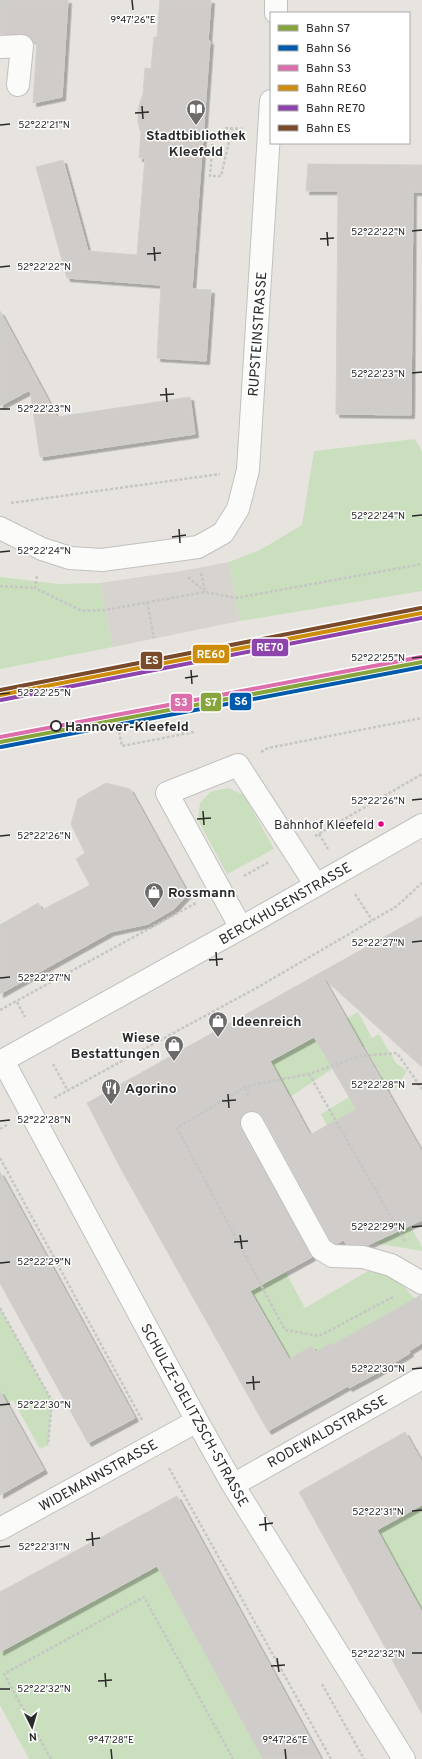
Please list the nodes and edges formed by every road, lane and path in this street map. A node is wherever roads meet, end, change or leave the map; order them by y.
1 (276, 0) edge
2 (276, 12) edge
3 (0, 47) edge
4 (18, 86) dead end
5 (270, 117) edge
6 (232, 129) dead end
7 (214, 134) dead end
8 (248, 470) junction
9 (8, 503) dead end
10 (0, 528) edge
11 (42, 549) junction
12 (422, 564) edge
13 (0, 586) edge
14 (35, 588) junction
15 (147, 602) junction
16 (154, 638) dead end
17 (422, 718) edge
18 (180, 721) dead end
19 (117, 722) dead end
20 (238, 765) junction
21 (422, 825) edge
22 (422, 883) edge
23 (316, 885) junction
24 (241, 928) junction
25 (2, 1062) edge
26 (310, 1074) junction
27 (422, 1089) edge
28 (30, 1112) junction
29 (252, 1123) dead end
30 (405, 1242) dead end
31 (422, 1282) edge
32 (0, 1308) edge
33 (422, 1378) edge
34 (197, 1421) junction
35 (48, 1445) dead end
36 (233, 1485) junction
37 (0, 1529) edge
38 (51, 1759) edge
39 (233, 1759) edge
40 (404, 1759) edge

1 - 2 street
3 - 4 street
5 - 8 street, RUPSTEINSTRASSE
6 - 7 path
8 - 9 path
8 - 11 street, RUPSTEINSTRASSE
10 - 11 street
11 - 14 path
12 - 15 path
13 - 14 path
14 - 15 path
15 - 16 path
17 - 20 path
18 - 19 path
20 - 23 street
20 - 24 street
21 - 23 street, BERCKHUSENSTRASSE
22 - 28 path
23 - 24 street, BERCKHUSENSTRASSE
24 - 25 street, BERCKHUSENSTRASSE
25 - 28 street, SCHULZE-DELITZSCH-STRASSE
26 - 27 path
26 - 30 path
26 - 31 path
28 - 34 street, SCHULZE-DELITZSCH-STRASSE
29 - 31 street
32 - 35 path
33 - 36 street, RODEWALDSTRASSE
34 - 36 street, SCHULZE-DELITZSCH-STRASSE
34 - 37 street, WIDEMANNSTRASSE
36 - 40 street, SCHULZE-DELITZSCH-STRASSE
38 - 39 path

